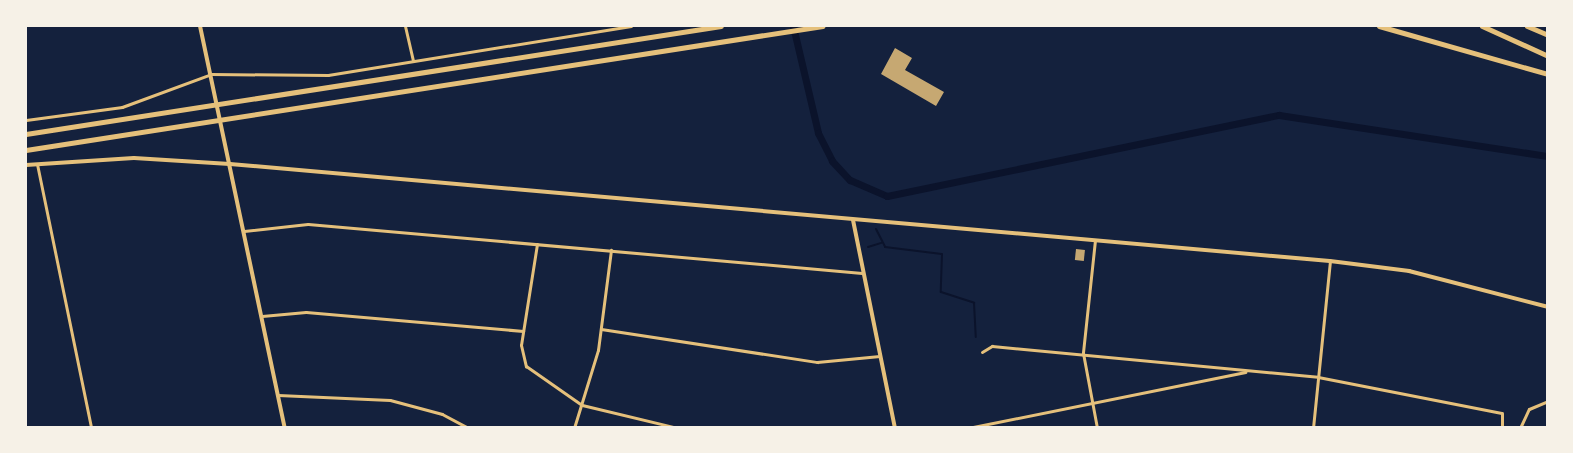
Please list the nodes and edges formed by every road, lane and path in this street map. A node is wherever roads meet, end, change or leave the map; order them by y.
1 (200, 26) edge
2 (405, 26) edge
3 (631, 26) edge
4 (722, 26) edge
5 (822, 26) edge
6 (1379, 26) edge
7 (1482, 26) edge
8 (1527, 26) edge
9 (1548, 35) edge
10 (1548, 56) edge
11 (412, 61) junction
12 (211, 74) junction
13 (1548, 74) edge
14 (218, 107) junction
15 (26, 120) edge
16 (221, 123) junction
17 (26, 134) edge
18 (26, 150) edge
19 (37, 164) junction
20 (230, 164) junction
21 (26, 165) edge
22 (853, 220) junction
23 (244, 231) junction
24 (1095, 240) junction
25 (537, 244) junction
26 (611, 250) junction
27 (1330, 261) junction
28 (862, 273) junction
29 (1548, 306) edge
30 (262, 316) junction
31 (601, 329) junction
32 (523, 330) junction
33 (982, 352) dead end
34 (1083, 353) junction
35 (880, 356) junction
36 (1250, 370) junction
37 (1318, 376) junction
38 (278, 395) junction
39 (1548, 401) edge
40 (1092, 402) junction
41 (582, 405) junction
42 (1520, 426) edge
43 (91, 428) edge
44 (285, 428) edge
45 (468, 428) edge
46 (574, 428) edge
47 (678, 428) edge
48 (895, 428) edge
49 (968, 428) edge
50 (1097, 428) edge
51 (1313, 428) edge
52 (1502, 428) edge

1 - 12 street
2 - 11 street
3 - 11 street
4 - 14 highway
5 - 16 highway
6 - 13 highway
7 - 10 highway
8 - 9 highway
11 - 12 street
12 - 14 street
12 - 15 street
14 - 16 street
14 - 17 highway
16 - 18 highway
16 - 20 street
19 - 20 street
19 - 21 street
19 - 43 street
20 - 22 street
20 - 23 street
22 - 24 street
22 - 28 street
23 - 25 street
23 - 30 street
24 - 27 street
24 - 34 street
25 - 26 street
25 - 32 street
26 - 28 street
26 - 31 street
27 - 29 street
27 - 37 street
28 - 35 street
30 - 32 street
30 - 38 street
31 - 35 street
31 - 41 street
32 - 41 street
33 - 34 street
34 - 36 street
34 - 40 street
35 - 48 street
36 - 37 street
36 - 40 street
37 - 51 street
37 - 52 street
38 - 44 street
38 - 45 street
39 - 42 street
40 - 49 street
40 - 50 street
41 - 46 street
41 - 47 street

